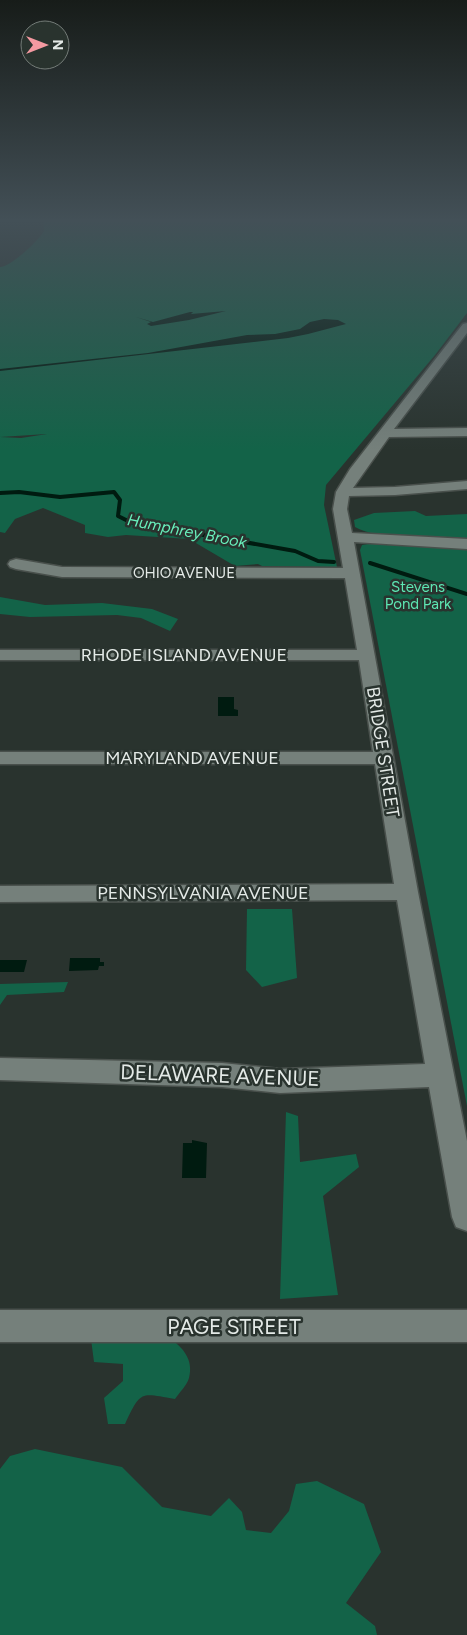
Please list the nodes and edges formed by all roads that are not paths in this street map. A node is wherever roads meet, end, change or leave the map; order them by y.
1 (467, 326) edge
2 (467, 432) edge
3 (386, 433) junction
4 (467, 485) edge
5 (343, 492) junction
6 (346, 538) junction
7 (467, 544) edge
8 (16, 564) dead end
9 (352, 574) junction
10 (0, 655) edge
11 (367, 655) junction
12 (0, 758) edge
13 (384, 758) junction
14 (407, 892) junction
15 (0, 894) edge
16 (0, 1069) edge
17 (441, 1075) junction
18 (467, 1217) edge
19 (0, 1326) edge
20 (467, 1326) edge

1 - 3 street, BRIDGE STREET
2 - 3 street
3 - 5 street, BRIDGE STREET
4 - 5 street
5 - 6 street, BRIDGE STREET
6 - 7 street
6 - 9 street, BRIDGE STREET
8 - 9 street, OHIO AVENUE
9 - 11 street, BRIDGE STREET
10 - 11 street, RHODE ISLAND AVENUE
11 - 13 street, BRIDGE STREET
12 - 13 street, MARYLAND AVENUE
13 - 14 street, BRIDGE STREET
14 - 15 street, PENNSYLVANIA AVENUE
14 - 17 street, BRIDGE STREET
16 - 17 street, DELAWARE AVENUE
17 - 18 street, BRIDGE STREET
19 - 20 street, PAGE STREET

